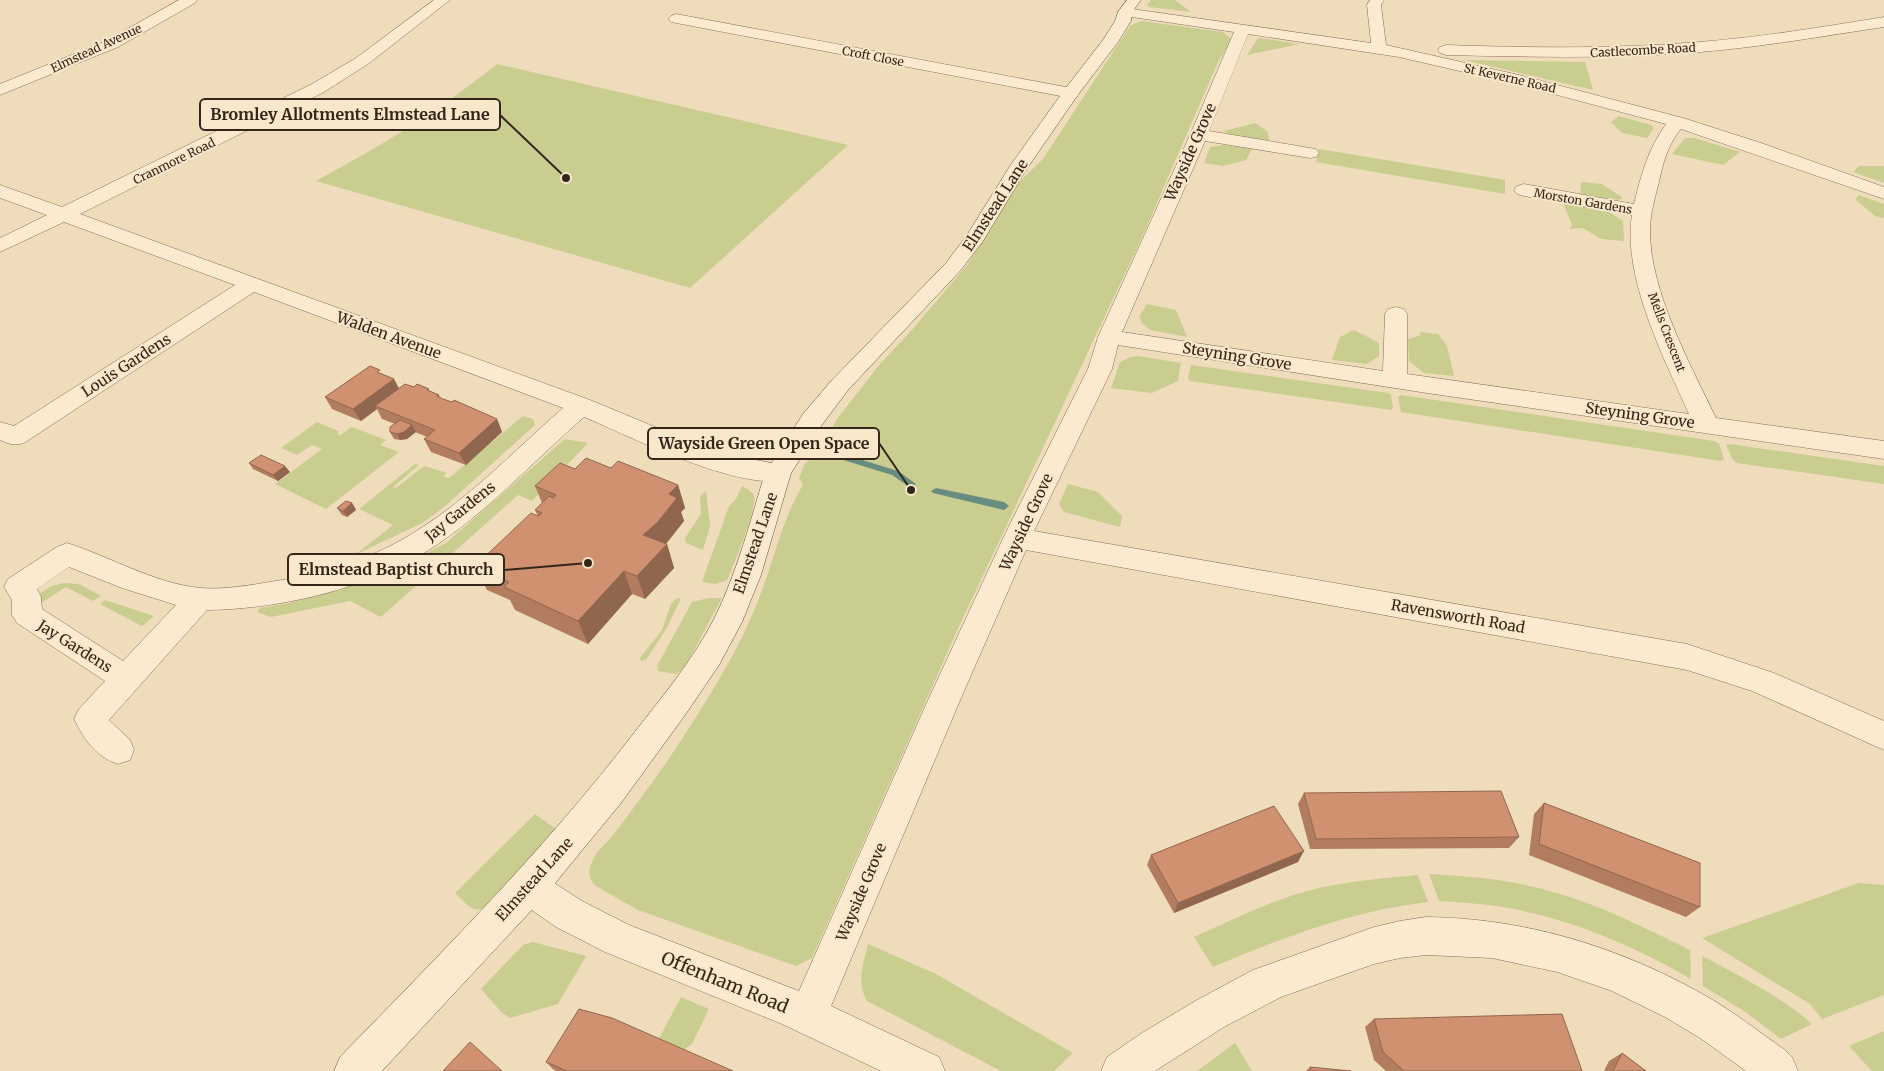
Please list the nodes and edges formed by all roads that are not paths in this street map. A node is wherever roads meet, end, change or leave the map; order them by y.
1 (190, 0) edge
2 (443, 0) edge
3 (1377, 0) edge
4 (1129, 6) edge
5 (1884, 22) edge
6 (1243, 28) junction
7 (662, 32) dead end
8 (1379, 48) junction
9 (1399, 52) junction
10 (0, 90) edge
11 (1070, 93) junction
12 (1678, 122) junction
13 (1199, 135) junction
14 (1310, 153) dead end
15 (1524, 190) dead end
16 (0, 191) edge
17 (1884, 193) edge
18 (1642, 211) junction
19 (64, 215) junction
20 (0, 246) edge
21 (252, 284) junction
22 (1396, 314) dead end
23 (1109, 337) junction
24 (1395, 380) junction
25 (581, 406) junction
26 (1707, 425) junction
27 (0, 430) edge
28 (1884, 450) edge
29 (778, 473) junction
30 (1018, 538) junction
31 (200, 599) junction
32 (126, 679) junction
33 (1884, 736) edge
34 (118, 750) dead end
35 (529, 887) junction
36 (808, 1015) junction
37 (354, 1071) edge
38 (925, 1071) edge
39 (1121, 1071) edge
40 (1778, 1071) edge

1 - 10 street, Elmstead Avenue
2 - 19 street, Cranmore Road
3 - 8 street
4 - 6 street, St Keverne Road
4 - 11 street, Elmstead Lane
5 - 9 street, Castlecombe Road
6 - 8 street, St Keverne Road
6 - 13 street, Wayside Grove
7 - 11 street, Croft Close
8 - 9 street, St Keverne Road
9 - 12 street, St Keverne Road
11 - 29 street, Elmstead Lane
12 - 17 street, St Keverne Road
12 - 18 street, Mells Crescent
13 - 14 street
13 - 23 street, Wayside Grove
15 - 18 street, Morston Gardens
16 - 19 street, Walden Avenue
18 - 26 street, Mells Crescent
19 - 20 street, Cranmore Road
19 - 21 street, Walden Avenue
21 - 25 street, Walden Avenue
21 - 27 street, Louis Gardens
22 - 24 street
23 - 24 street, Steyning Grove
23 - 30 street, Wayside Grove
24 - 26 street, Steyning Grove
25 - 29 street, Walden Avenue
25 - 31 street, Jay Gardens
26 - 28 street, Steyning Grove
29 - 35 street, Elmstead Lane
30 - 33 street, Ravensworth Road
30 - 36 street, Wayside Grove
31 - 32 street, Jay Gardens
31 - 32 street, Jay Gardens
32 - 34 street
35 - 36 street, Offenham Road
35 - 37 street, Elmstead Lane
36 - 38 street, Offenham Road
39 - 40 street

